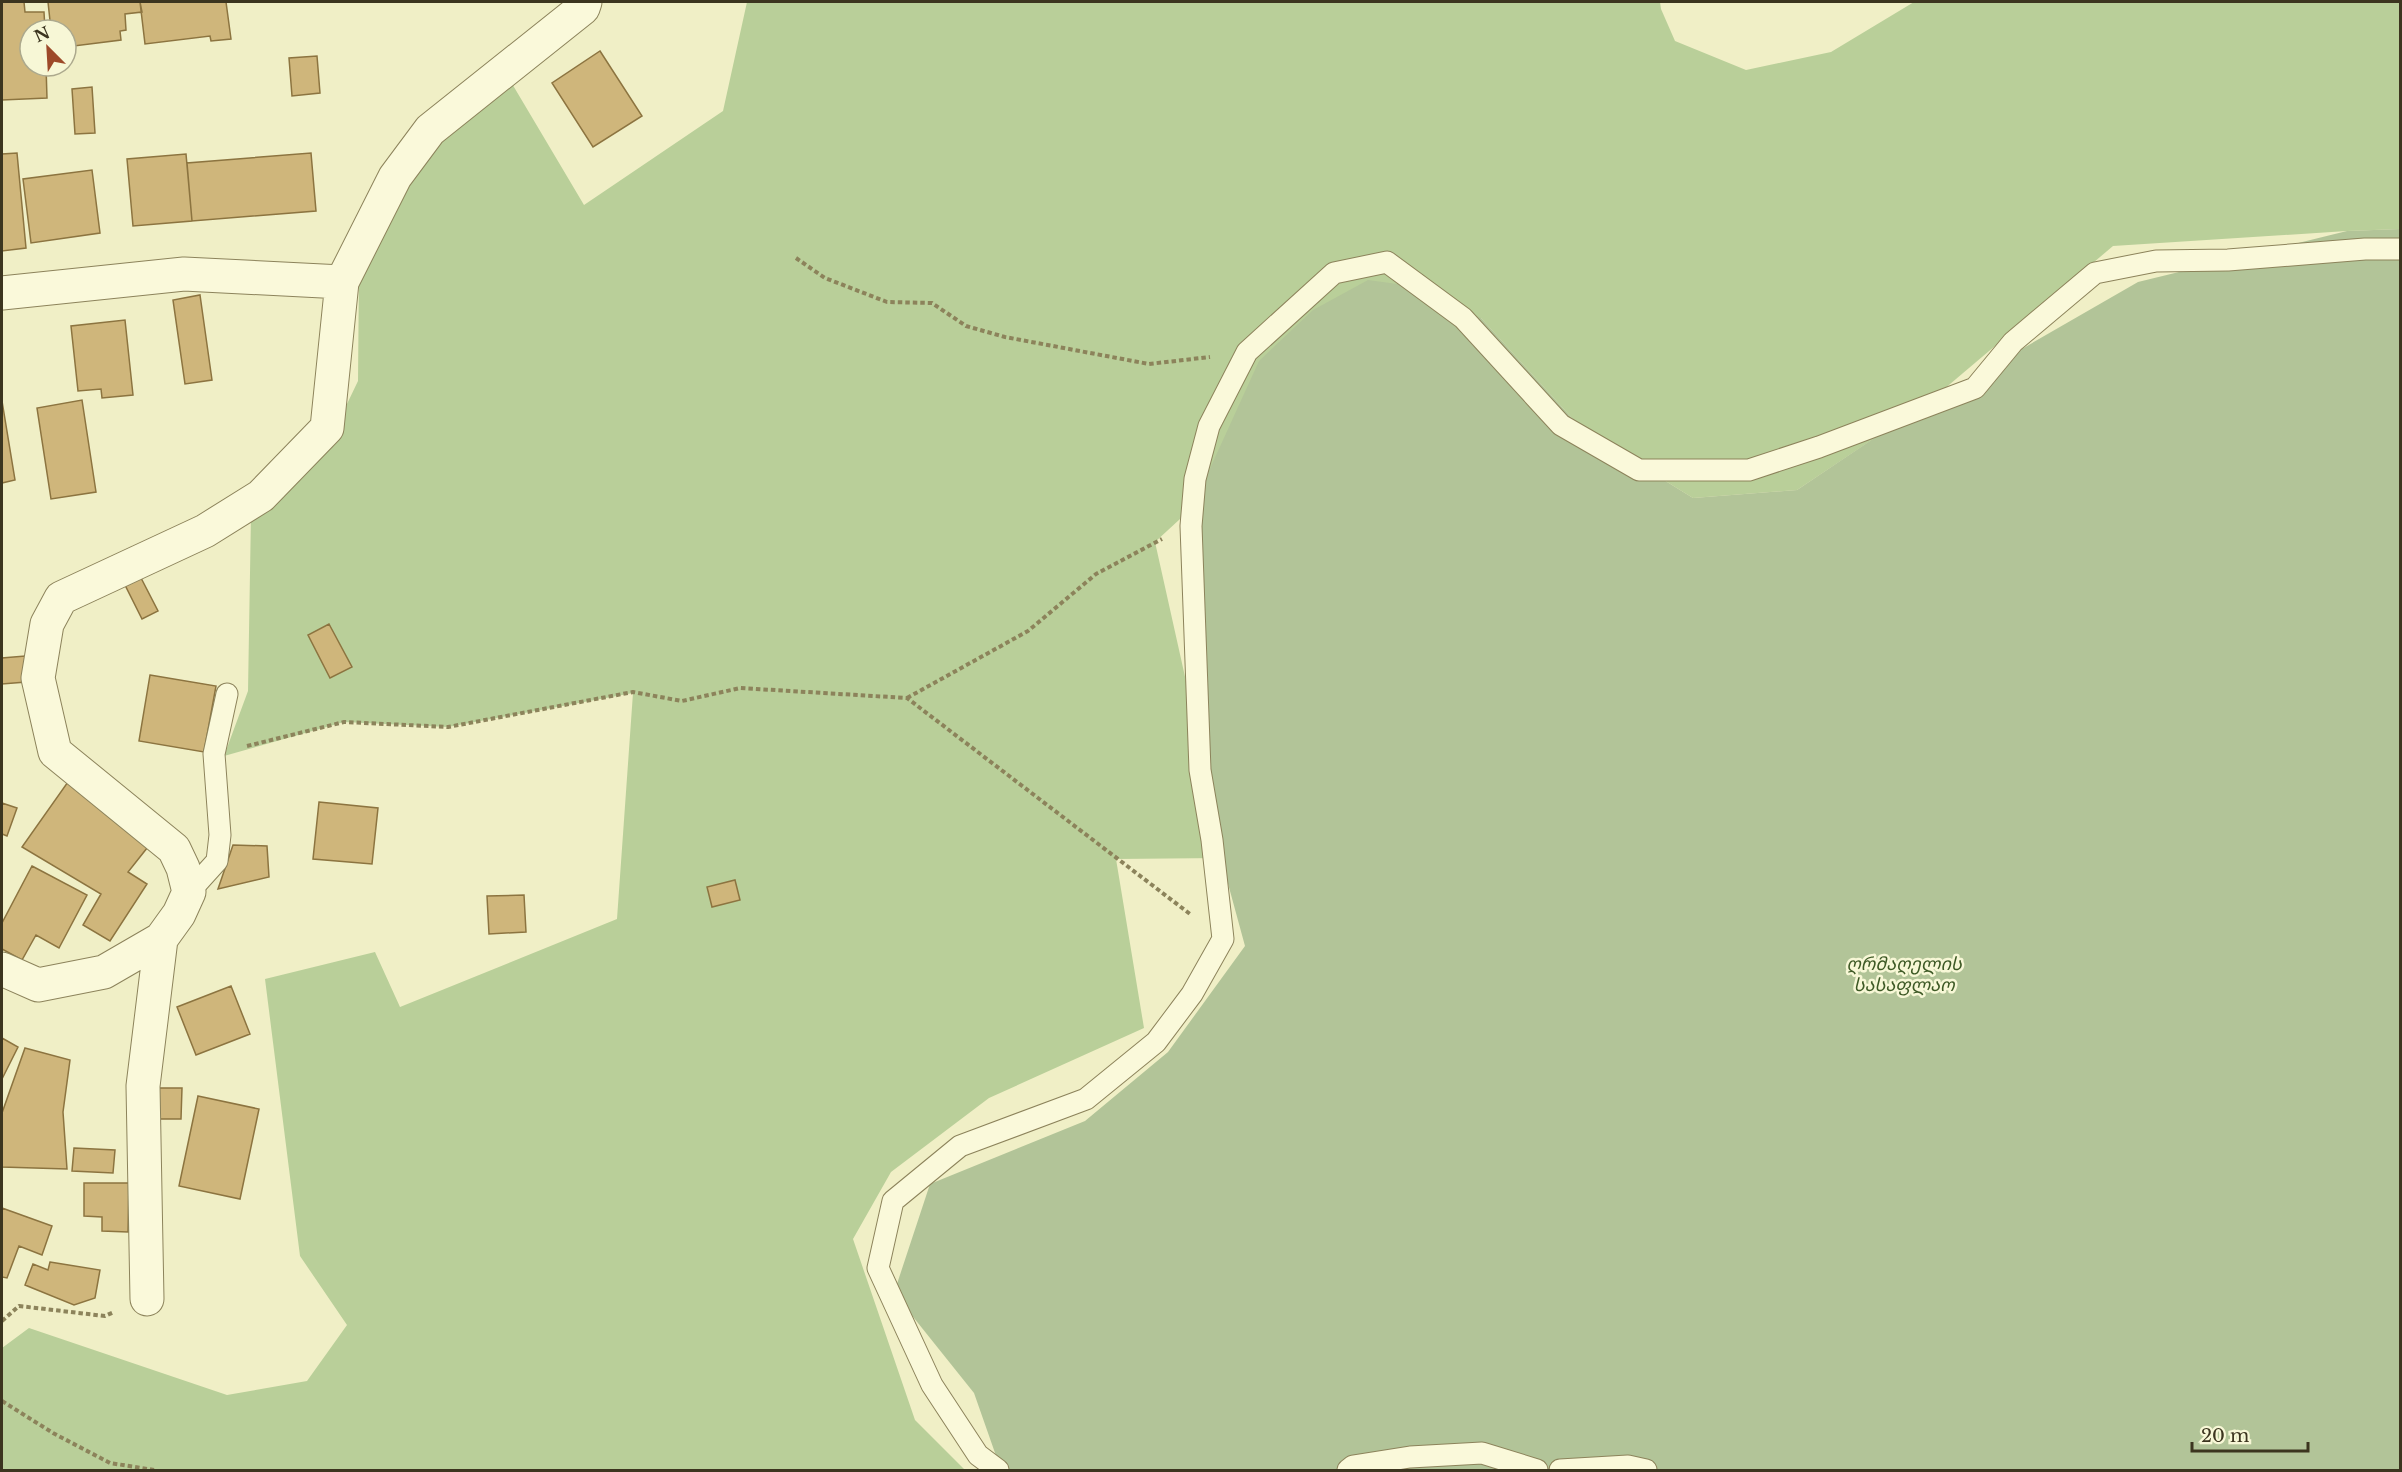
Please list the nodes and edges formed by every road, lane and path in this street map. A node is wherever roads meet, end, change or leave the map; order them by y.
1 (585, 2) edge
2 (2400, 249) edge
3 (796, 258) dead end
4 (342, 282) junction
5 (2, 293) edge
6 (1246, 352) junction
7 (1191, 526) junction
8 (227, 694) dead end
9 (907, 698) junction
10 (214, 754) junction
11 (189, 892) junction
12 (161, 939) junction
13 (1223, 939) junction
14 (2, 969) edge
15 (147, 1299) joint
16 (2, 1321) edge
17 (2, 1401) edge
18 (154, 1470) edge
19 (998, 1470) edge
20 (1348, 1470) edge
21 (1537, 1470) edge
22 (1560, 1470) edge
23 (1646, 1470) edge

1 - 4 street
2 - 6 lane
3 - 6 path
4 - 5 street
4 - 11 street
6 - 7 lane
7 - 9 path
7 - 13 lane
8 - 10 lane
9 - 10 path
9 - 13 path
10 - 11 lane
11 - 12 street
12 - 14 street
12 - 15 street
13 - 19 lane
15 - 16 path
17 - 18 path
20 - 21 lane
22 - 23 lane

